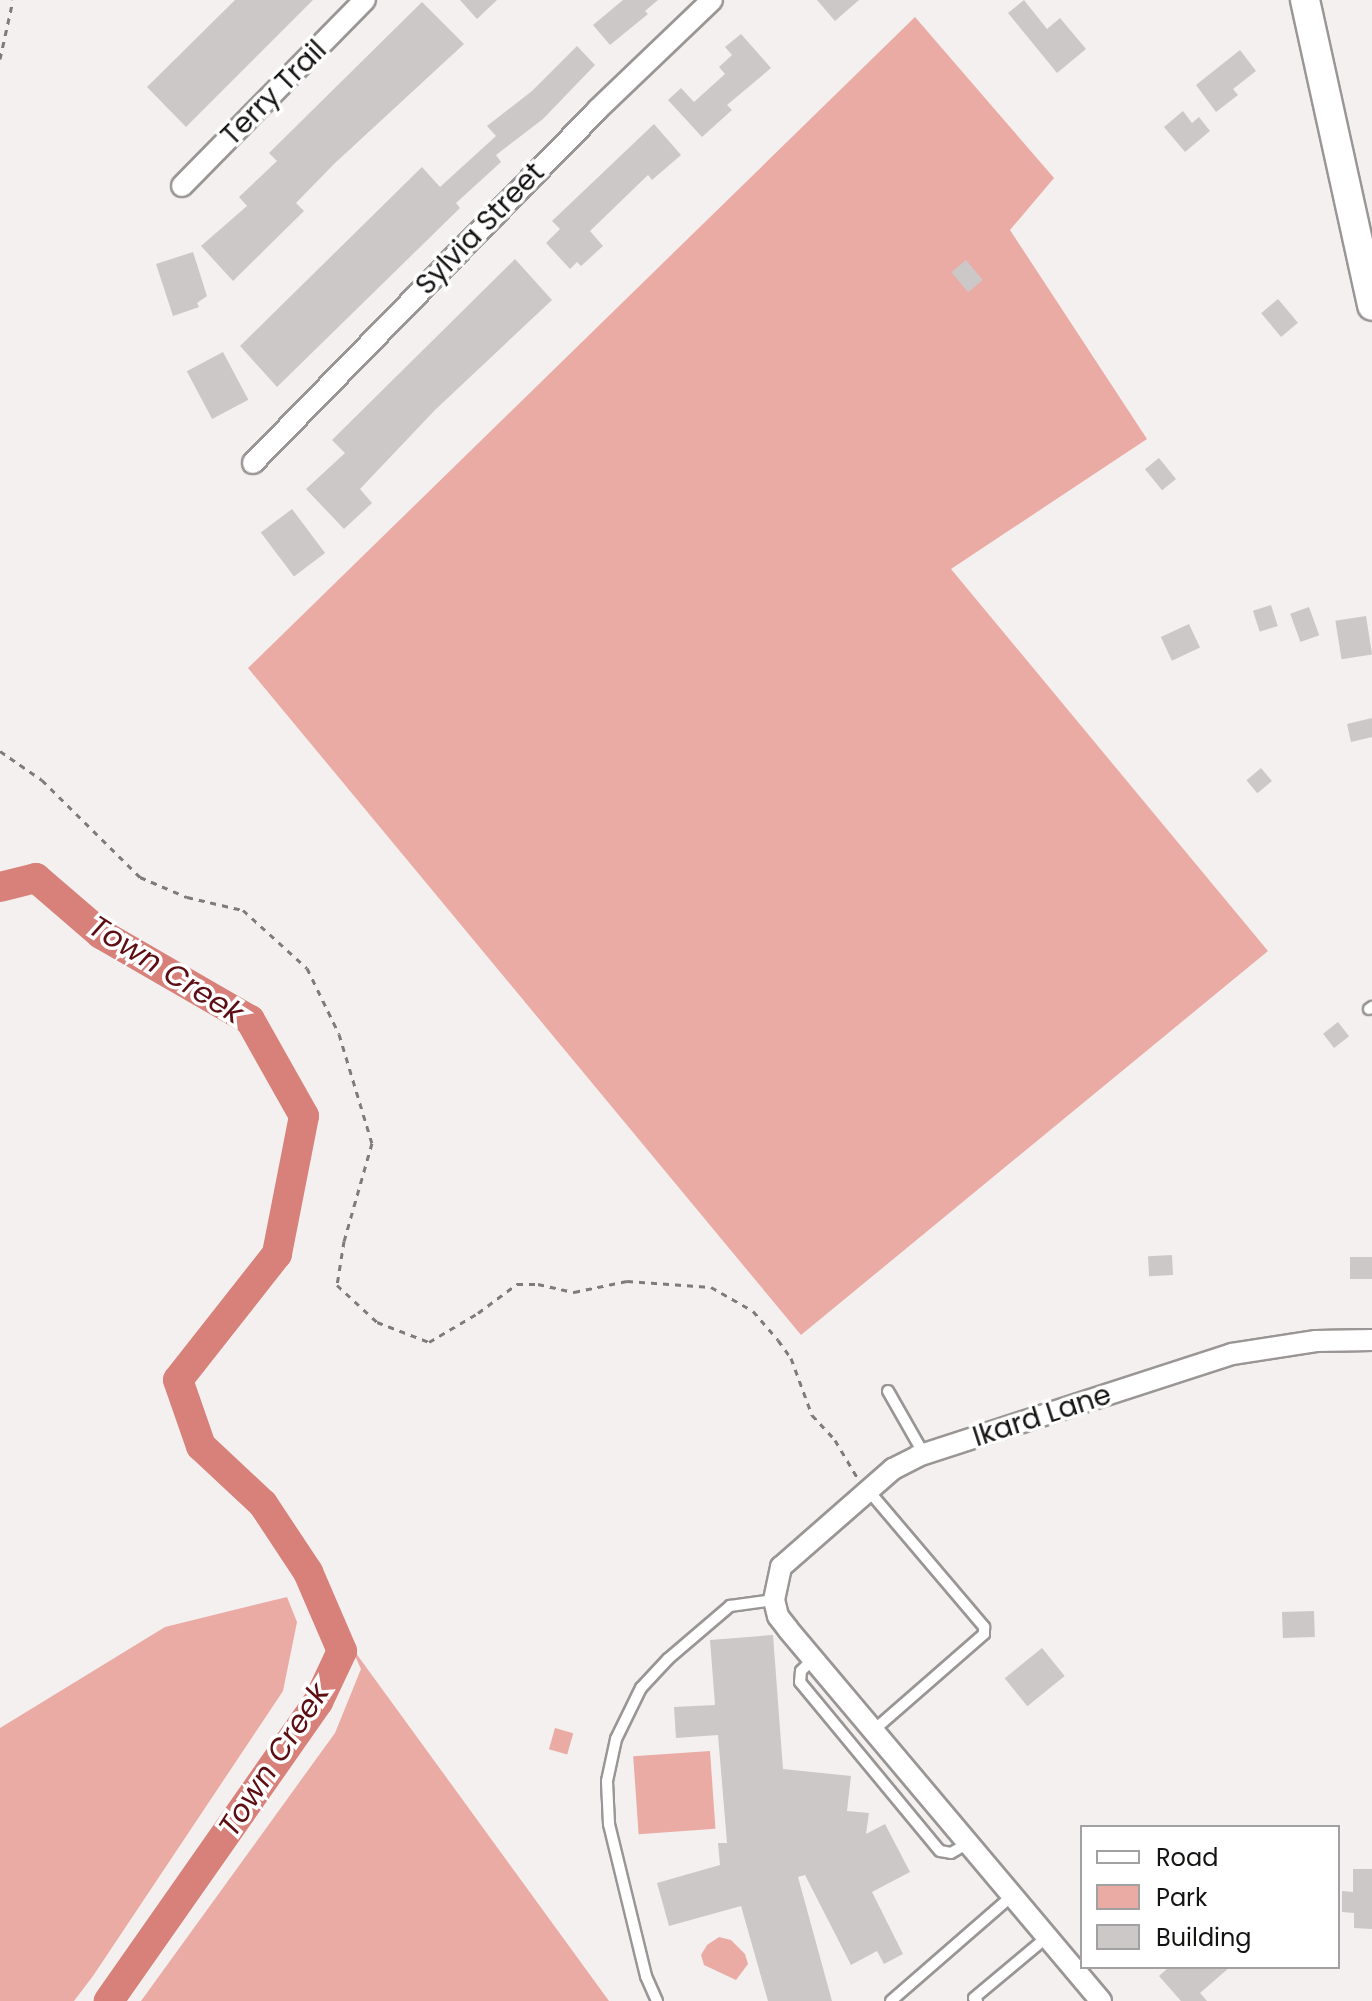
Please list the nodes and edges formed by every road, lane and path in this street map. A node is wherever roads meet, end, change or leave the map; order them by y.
1 (13, 0) edge
2 (365, 0) edge
3 (712, 0) edge
4 (1305, 0) edge
5 (0, 59) edge
6 (182, 186) dead end
7 (1372, 306) edge
8 (253, 463) dead end
9 (0, 751) edge
10 (1372, 1340) edge
11 (888, 1391) dead end
12 (924, 1454) junction
13 (868, 1490) junction
14 (774, 1600) junction
15 (813, 1659) junction
16 (874, 1730) junction
17 (968, 1843) junction
18 (1012, 1896) junction
19 (1047, 1937) junction
20 (657, 2001) edge
21 (891, 2001) edge
22 (977, 2001) edge
23 (1101, 2001) edge

1 - 5 path
2 - 6 street, Terry Trail
3 - 8 street, Sylvia Street
4 - 7 street
9 - 13 path
10 - 12 street, Ikard Lane
11 - 12 lane
12 - 13 street, Ikard Lane
13 - 14 street, Ikard Lane
13 - 16 lane
14 - 15 street
14 - 20 lane
15 - 16 street
15 - 17 lane
16 - 17 street
17 - 18 street
18 - 19 street
18 - 21 lane
19 - 22 lane
19 - 23 street

